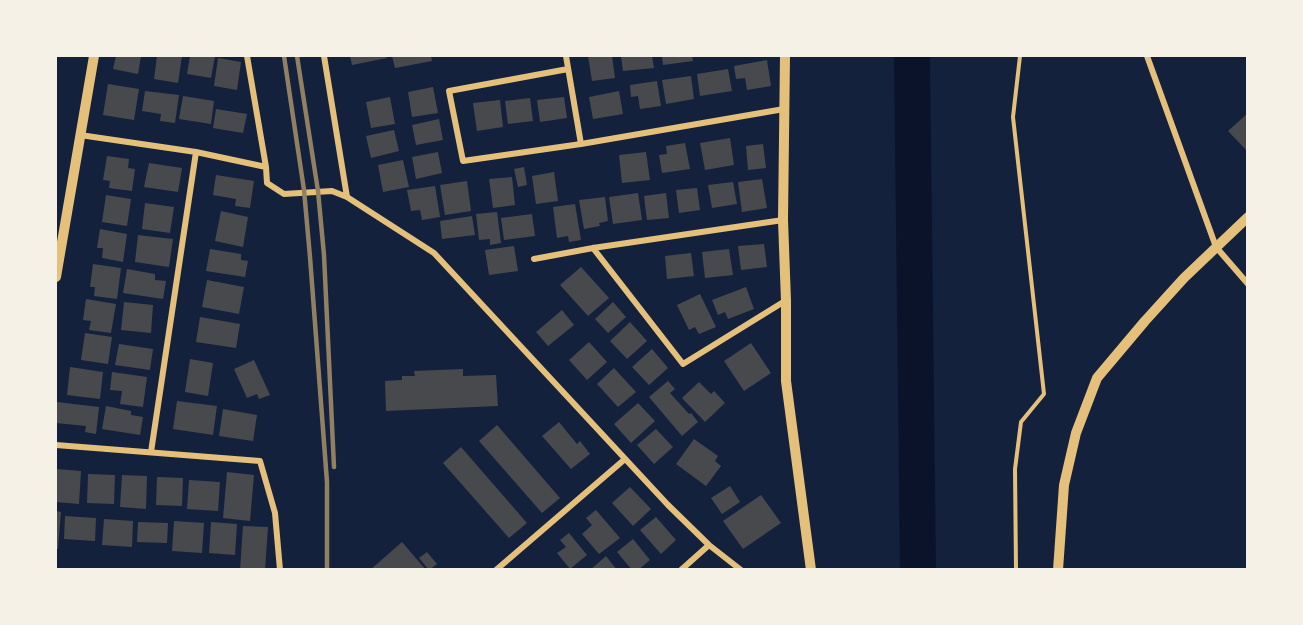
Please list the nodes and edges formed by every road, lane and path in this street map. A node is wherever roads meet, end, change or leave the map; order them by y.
1 (94, 56) edge
2 (247, 56) edge
3 (324, 56) edge
4 (566, 56) edge
5 (784, 56) edge
6 (1020, 56) edge
7 (1146, 56) edge
8 (568, 69) junction
9 (784, 109) junction
10 (80, 135) junction
11 (581, 144) junction
12 (196, 152) junction
13 (266, 167) junction
14 (347, 197) junction
15 (1248, 217) edge
16 (783, 220) junction
17 (1215, 247) junction
18 (594, 248) junction
19 (534, 259) dead end
20 (56, 277) edge
21 (1248, 284) edge
22 (786, 301) junction
23 (56, 445) edge
24 (151, 452) junction
25 (625, 459) junction
26 (709, 545) junction
27 (280, 570) edge
28 (496, 570) edge
29 (681, 570) edge
30 (741, 570) edge
31 (811, 570) edge
32 (1016, 570) edge
33 (1058, 570) edge

1 - 10 street
2 - 13 street
3 - 14 street
4 - 8 street
5 - 9 street
6 - 32 path
7 - 17 street
8 - 11 street
8 - 11 street
9 - 11 street
9 - 16 street
10 - 12 street
10 - 20 street
12 - 13 street
12 - 24 street
13 - 14 street
14 - 25 street
15 - 17 street
16 - 18 street
16 - 22 street
17 - 21 street
17 - 33 street
18 - 19 street
18 - 22 street
22 - 31 street
23 - 24 street
24 - 27 street
25 - 26 street
25 - 28 street
26 - 29 street
26 - 30 street

